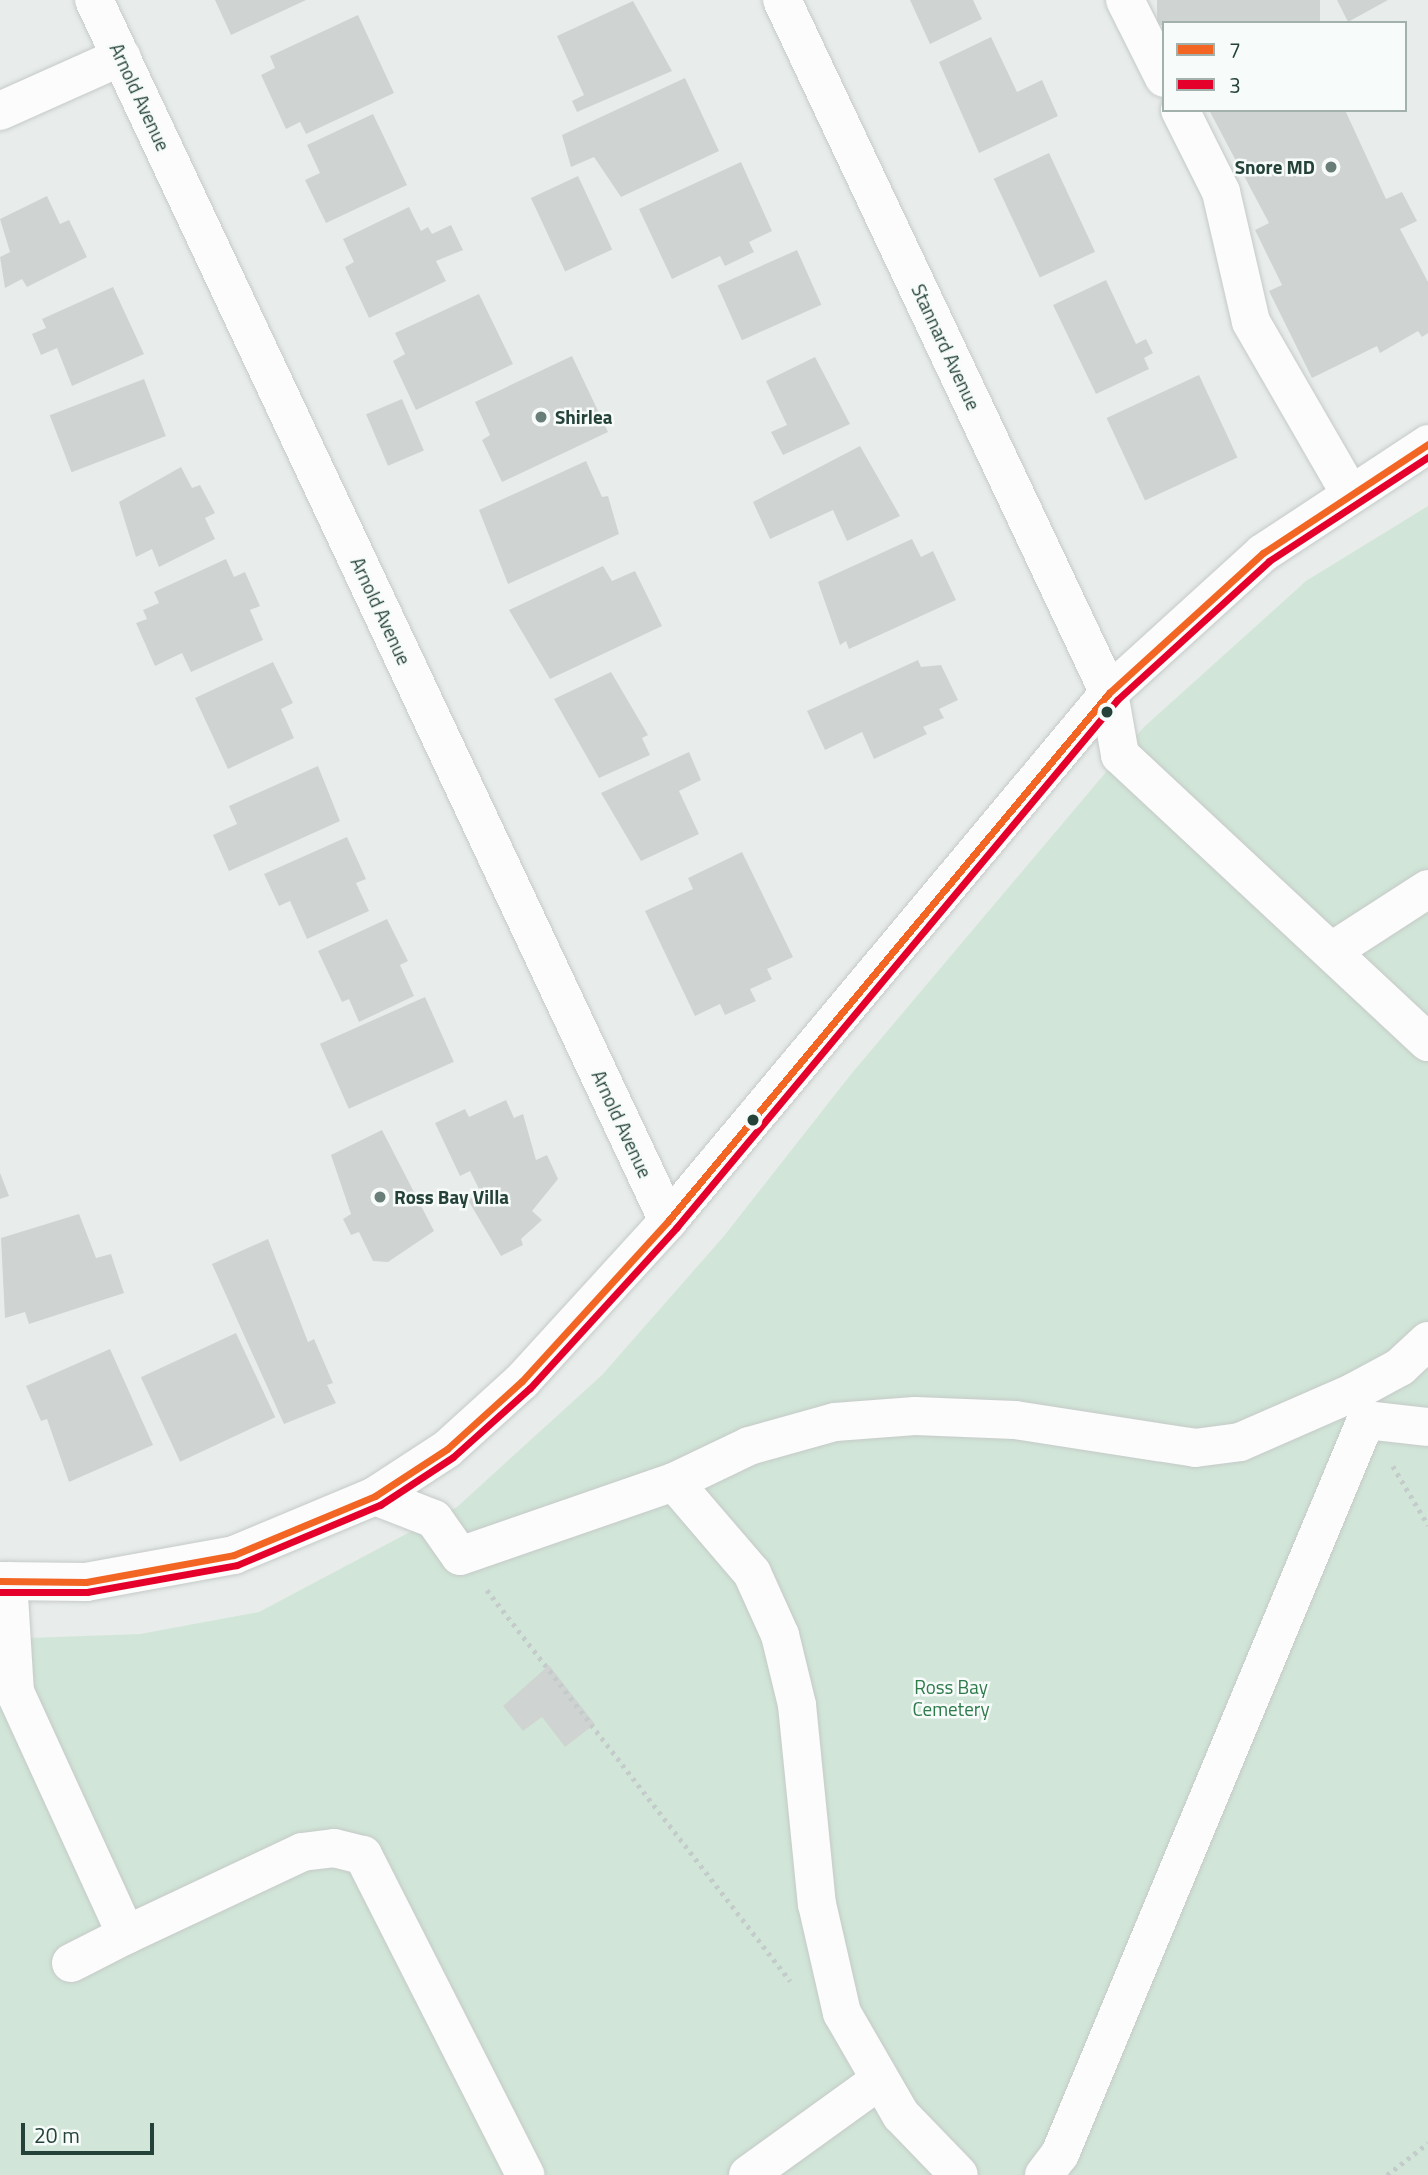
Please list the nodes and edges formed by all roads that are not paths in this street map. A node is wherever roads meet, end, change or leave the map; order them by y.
1 (94, 0) edge
2 (782, 0) edge
3 (1125, 0) edge
4 (121, 57) junction
5 (1162, 74) edge
6 (0, 111) edge
7 (1181, 112) edge
8 (1428, 444) edge
9 (1349, 492) junction
10 (1109, 693) junction
11 (1428, 889) edge
12 (1332, 951) junction
13 (1428, 1042) edge
14 (668, 1221) junction
15 (1428, 1341) edge
16 (1359, 1407) junction
17 (1428, 1427) edge
18 (674, 1482) junction
19 (375, 1496) junction
20 (4, 1581) edge
21 (126, 1935) junction
22 (71, 1963) dead end
23 (877, 2082) junction
24 (525, 2175) edge
25 (748, 2175) edge
26 (959, 2175) edge
27 (1044, 2175) edge

1 - 4 street, Arnold Avenue
2 - 10 street, Stannard Avenue
3 - 5 street
4 - 6 street
4 - 14 street, Arnold Avenue
7 - 9 street
8 - 9 street
9 - 10 street
10 - 12 street, Stannard Avenue
10 - 14 street
11 - 12 street
12 - 13 street, Stannard Avenue
14 - 19 street
15 - 16 street
16 - 17 street
16 - 18 street
16 - 27 street
18 - 19 street
18 - 23 street
19 - 20 street
20 - 21 street
21 - 22 street
21 - 24 street
23 - 25 street
23 - 26 street

